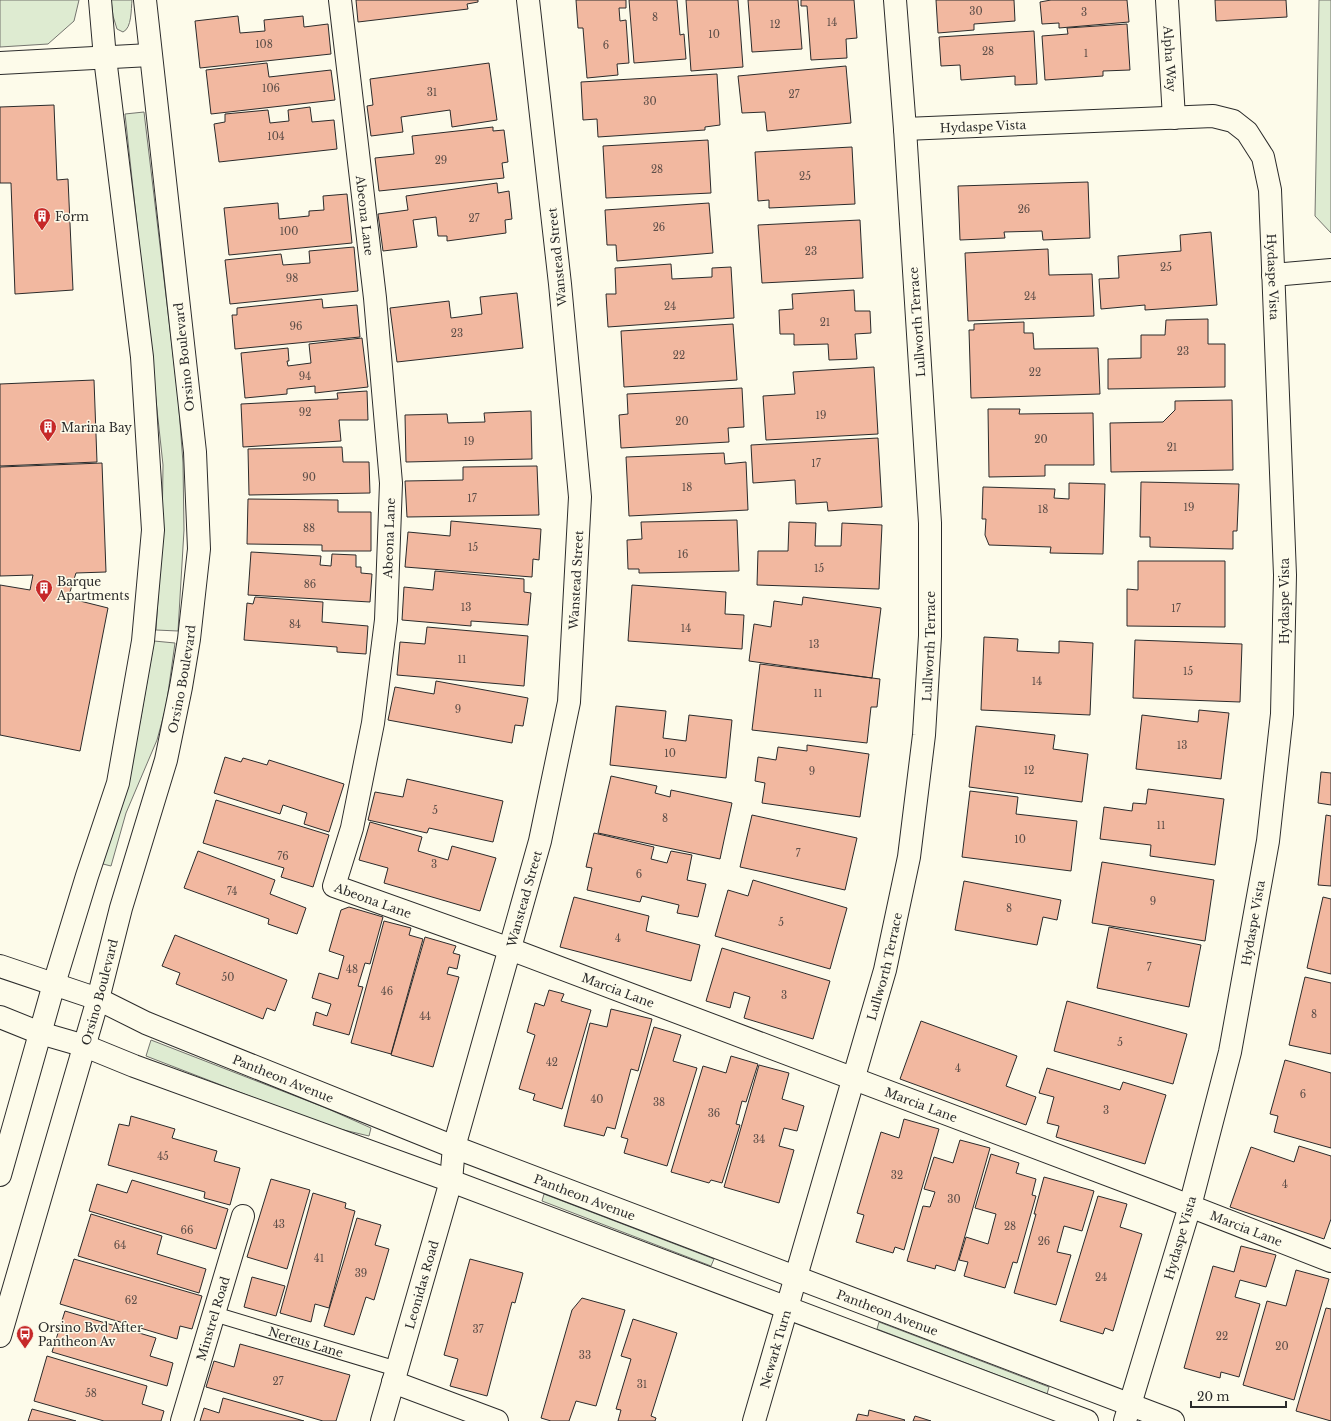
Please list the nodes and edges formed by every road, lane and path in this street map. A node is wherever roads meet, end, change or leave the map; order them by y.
1 (100, 0) edge
2 (145, 0) edge
3 (340, 0) edge
4 (528, 0) edge
5 (895, 0) edge
6 (1167, 0) edge
7 (150, 55) junction
8 (105, 58) junction
9 (0, 63) edge
10 (1174, 118) junction
11 (905, 129) junction
12 (1331, 270) edge
13 (1273, 275) junction
14 (510, 949) junction
15 (0, 966) edge
16 (54, 984) junction
17 (98, 999) junction
18 (0, 1017) edge
19 (40, 1033) junction
20 (85, 1046) junction
21 (854, 1080) junction
22 (454, 1147) junction
23 (0, 1174) edge
24 (451, 1181) junction
25 (1190, 1206) junction
26 (242, 1216) dead end
27 (1331, 1261) edge
28 (796, 1277) junction
29 (787, 1307) junction
30 (214, 1314) junction
31 (0, 1336) edge
32 (395, 1375) junction
33 (1128, 1413) edge
34 (182, 1421) edge
35 (382, 1421) edge
36 (497, 1421) edge
37 (754, 1421) edge
38 (1087, 1421) edge
39 (1173, 1421) edge

1 - 8 street
2 - 7 street, Orsino Boulevard
3 - 14 street, Abeona Lane
4 - 14 street, Wanstead Street
5 - 11 street, Lullworth Terrace
6 - 10 street, Alpha Way
7 - 8 street
7 - 17 street, Orsino Boulevard
8 - 9 street
8 - 16 street
10 - 11 street, Hydaspe Vista
10 - 13 street, Hydaspe Vista
11 - 21 street, Lullworth Terrace
12 - 13 street
13 - 25 street, Hydaspe Vista
14 - 21 street, Marcia Lane
14 - 22 street, Wanstead Street
15 - 16 street, Pantheon Avenue
16 - 17 street, Pantheon Avenue
16 - 19 street
17 - 20 street, Orsino Boulevard
17 - 22 street, Pantheon Avenue
18 - 19 street
19 - 20 street
19 - 23 street
20 - 24 street
20 - 31 street, Orsino Boulevard
21 - 25 street, Marcia Lane
21 - 28 street, Lullworth Terrace
22 - 24 street, Leonidas Road
22 - 28 street, Pantheon Avenue
24 - 29 street
24 - 32 street, Leonidas Road
25 - 27 street, Marcia Lane
25 - 33 street, Hydaspe Vista
26 - 30 street, Minstrel Road
28 - 29 street, Newark Turn
28 - 33 street, Pantheon Avenue
29 - 37 street, Newark Turn
29 - 38 street
30 - 32 lane, Nereus Lane
30 - 34 street, Minstrel Road
32 - 35 street, Leonidas Road
32 - 36 street, Nereus Lane
33 - 39 street, Pantheon Avenue

